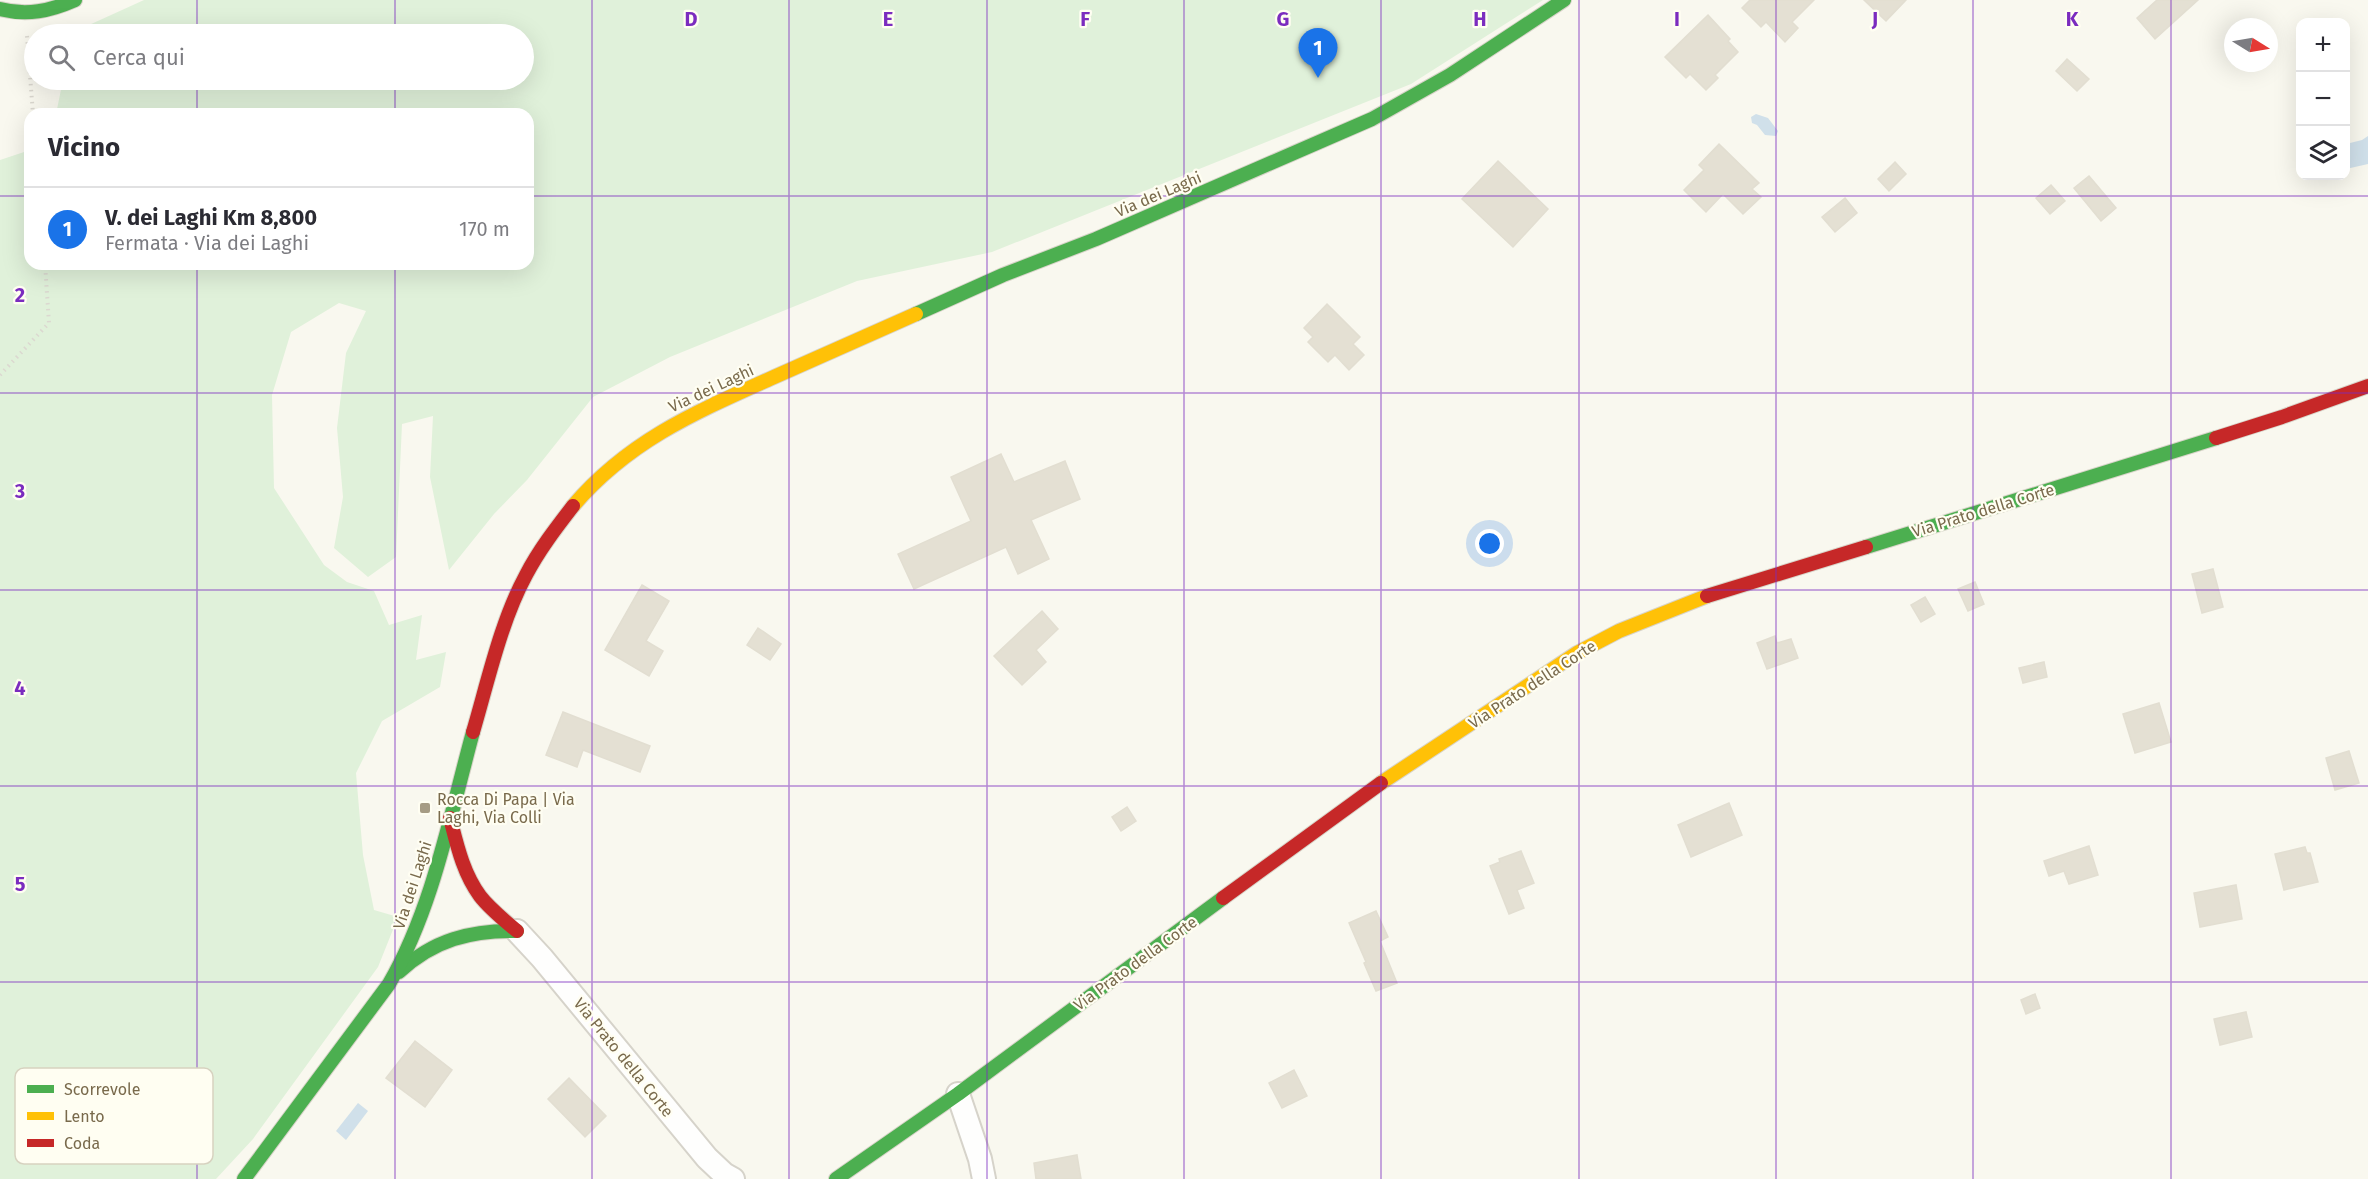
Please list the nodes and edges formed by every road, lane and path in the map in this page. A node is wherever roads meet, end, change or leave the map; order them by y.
1 (75, 0) edge
2 (1564, 0) edge
3 (0, 9) edge
4 (26, 14) junction
5 (27, 24) edge
6 (31, 90) edge
7 (33, 108) edge
8 (45, 270) edge
9 (0, 375) edge
10 (2368, 386) edge
11 (450, 818) junction
12 (444, 897) dead end
13 (425, 903) junction
14 (436, 916) dead end
15 (449, 927) dead end
16 (517, 932) junction
17 (465, 933) junction
18 (389, 984) junction
19 (958, 1094) junction
20 (244, 1179) edge
21 (733, 1179) edge
22 (836, 1179) edge
23 (984, 1179) edge

1 - 4 street
2 - 11 street, Via dei Laghi
3 - 4 street
4 - 5 path
6 - 7 path
8 - 9 path
10 - 19 street, Via Prato della Corte
11 - 13 street, Via dei Laghi
11 - 16 street
12 - 13 street
13 - 14 street
13 - 18 street, Via dei Laghi
15 - 17 street
16 - 17 street
16 - 21 street, Via Prato della Corte
17 - 18 street
18 - 20 street, Via dei Laghi
19 - 22 street, Via Prato della Corte
19 - 23 street

